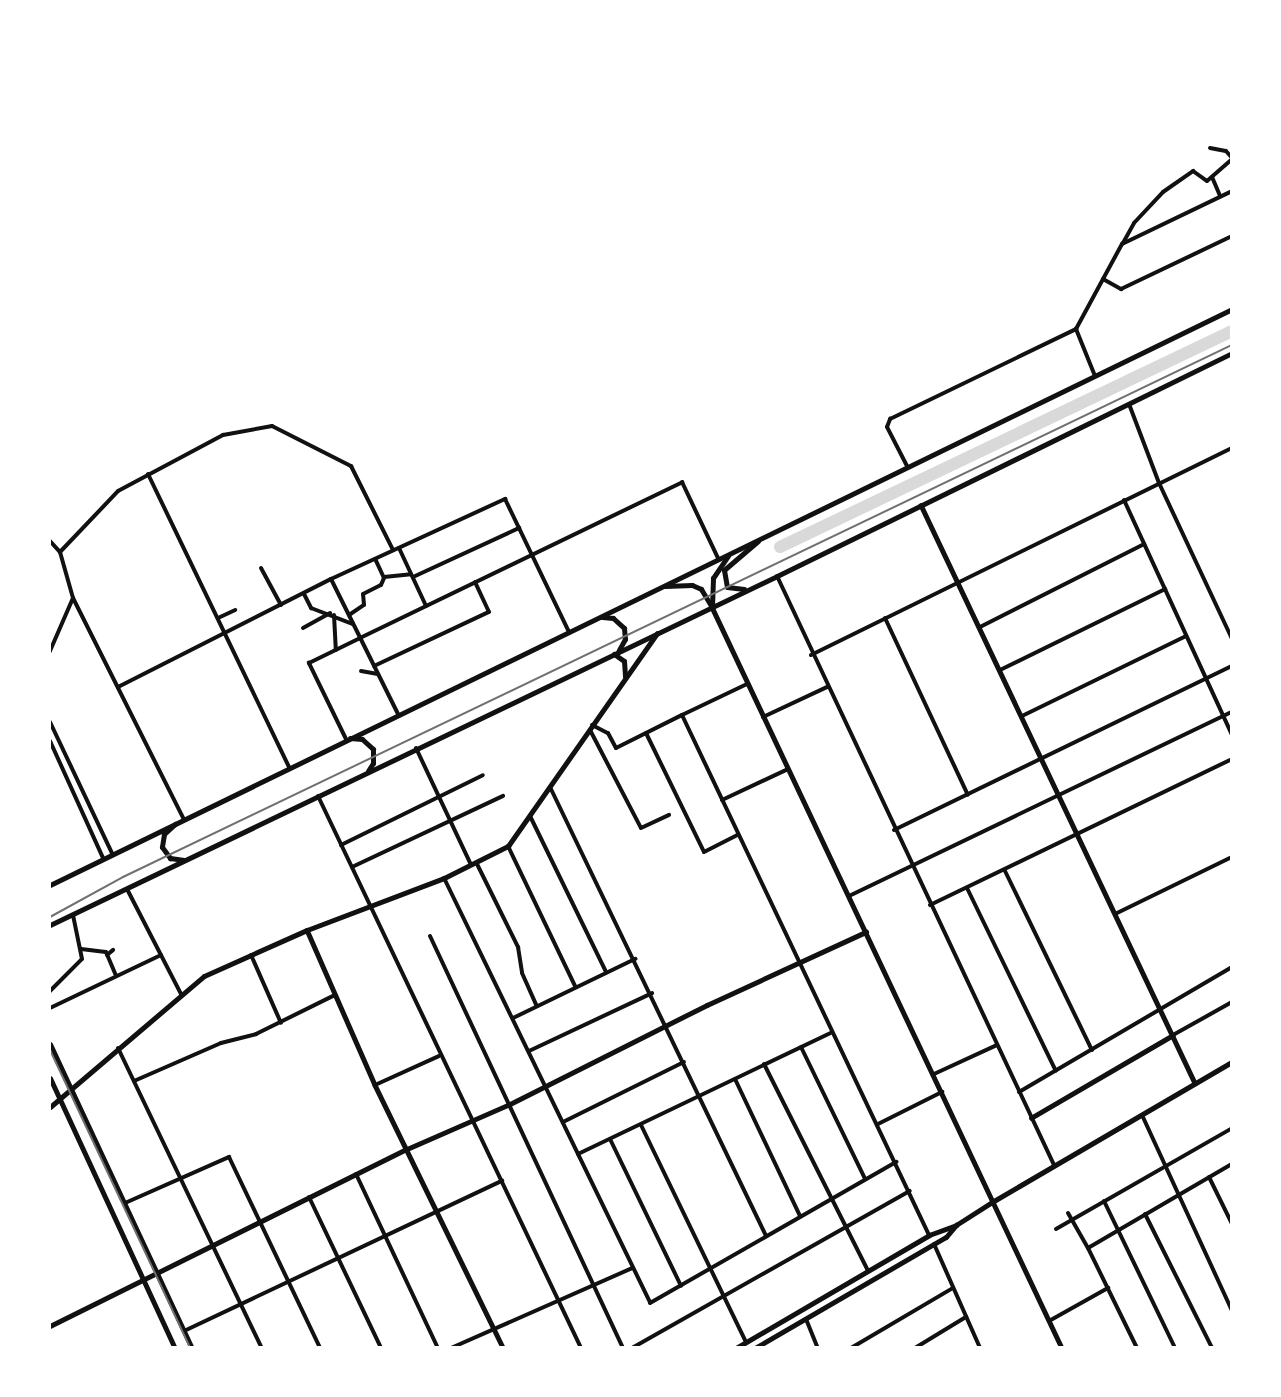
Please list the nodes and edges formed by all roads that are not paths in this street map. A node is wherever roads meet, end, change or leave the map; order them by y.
1 (1210, 148) dead end
2 (1232, 158) edge
3 (1212, 177) junction
4 (1232, 191) edge
5 (1220, 196) junction
6 (1232, 236) edge
7 (1122, 244) junction
8 (1103, 279) junction
9 (1232, 309) edge
10 (1076, 329) junction
11 (1232, 353) edge
12 (1095, 376) junction
13 (1129, 404) junction
14 (1232, 448) edge
15 (907, 466) junction
16 (148, 474) junction
17 (1159, 483) junction
18 (1124, 500) junction
19 (921, 505) junction
20 (519, 528) junction
21 (761, 538) junction
22 (50, 541) edge
23 (1144, 544) junction
24 (399, 548) junction
25 (393, 550) junction
26 (60, 552) junction
27 (532, 555) junction
28 (729, 555) junction
29 (718, 558) junction
30 (375, 559) junction
31 (261, 568) dead end
32 (412, 576) junction
33 (777, 576) junction
34 (383, 577) junction
35 (331, 579) junction
36 (957, 580) junction
37 (475, 582) junction
38 (756, 586) junction
39 (661, 587) junction
40 (1165, 589) junction
41 (303, 593) junction
42 (74, 598) junction
43 (281, 604) junction
44 (426, 606) junction
45 (712, 608) junction
46 (235, 610) dead end
47 (332, 614) junction
48 (349, 615) junction
49 (218, 618) junction
50 (885, 618) junction
51 (593, 621) junction
52 (354, 625) junction
53 (980, 627) junction
54 (303, 628) dead end
55 (227, 632) junction
56 (569, 632) junction
57 (657, 633) junction
58 (1186, 636) junction
59 (360, 638) junction
60 (1232, 639) edge
61 (336, 650) junction
62 (50, 651) edge
63 (616, 653) junction
64 (811, 655) junction
65 (374, 666) junction
66 (1232, 666) edge
67 (1000, 670) junction
68 (361, 671) dead end
69 (378, 675) junction
70 (625, 677) junction
71 (1206, 679) junction
72 (747, 684) junction
73 (118, 687) junction
74 (827, 687) junction
75 (1232, 712) edge
76 (398, 714) junction
77 (682, 715) junction
78 (1022, 716) junction
79 (1223, 716) junction
80 (763, 718) junction
81 (50, 722) edge
82 (591, 728) junction
83 (646, 733) junction
84 (1232, 735) edge
85 (346, 739) junction
86 (50, 741) edge
87 (416, 748) junction
88 (1043, 759) junction
89 (1232, 759) edge
90 (290, 766) junction
91 (786, 770) junction
92 (364, 773) junction
93 (483, 775) dead end
94 (550, 787) junction
95 (438, 794) junction
96 (317, 795) junction
97 (968, 795) junction
98 (1060, 795) junction
99 (502, 796) dead end
100 (722, 800) junction
101 (669, 815) dead end
102 (530, 816) junction
103 (182, 819) junction
104 (451, 820) junction
105 (894, 830) junction
106 (738, 835) junction
107 (1080, 835) junction
108 (341, 845) junction
109 (508, 846) junction
110 (112, 853) junction
111 (1232, 857) edge
112 (103, 858) junction
113 (189, 859) junction
114 (475, 865) junction
115 (352, 867) junction
116 (913, 868) junction
117 (1005, 871) junction
118 (444, 878) junction
119 (50, 885) edge
120 (967, 888) junction
121 (127, 889) junction
122 (849, 896) junction
123 (370, 905) junction
124 (930, 905) junction
125 (1115, 914) junction
126 (73, 915) junction
127 (50, 924) edge
128 (307, 930) junction
129 (866, 932) junction
130 (430, 936) dead end
131 (81, 949) junction
132 (113, 950) dead end
133 (161, 954) junction
134 (251, 954) junction
135 (107, 955) junction
136 (635, 959) junction
137 (798, 963) junction
138 (1232, 967) edge
139 (606, 972) junction
140 (116, 976) junction
141 (575, 986) junction
142 (50, 991) edge
143 (652, 993) junction
144 (181, 994) junction
145 (333, 996) junction
146 (1232, 1002) edge
147 (537, 1006) junction
148 (50, 1008) edge
149 (1160, 1008) junction
150 (513, 1017) junction
151 (281, 1023) junction
152 (667, 1024) junction
153 (831, 1033) junction
154 (1173, 1035) junction
155 (50, 1044) edge
156 (997, 1045) junction
157 (801, 1047) junction
158 (118, 1048) junction
159 (1092, 1050) junction
160 (530, 1052) junction
161 (439, 1056) junction
162 (684, 1062) junction
163 (1232, 1062) edge
164 (765, 1064) junction
165 (1056, 1071) junction
166 (934, 1074) junction
167 (50, 1078) edge
168 (735, 1079) junction
169 (134, 1081) junction
170 (1195, 1083) junction
171 (375, 1085) junction
172 (547, 1086) junction
173 (71, 1091) junction
174 (942, 1092) junction
175 (1019, 1092) junction
176 (699, 1096) junction
177 (59, 1100) junction
178 (510, 1104) junction
179 (50, 1107) edge
180 (1141, 1114) junction
181 (1031, 1118) junction
182 (473, 1121) junction
183 (563, 1122) junction
184 (878, 1124) junction
185 (641, 1125) junction
186 (1232, 1128) edge
187 (610, 1139) junction
188 (407, 1149) junction
189 (578, 1154) junction
190 (896, 1162) junction
191 (1232, 1164) edge
192 (1054, 1165) junction
193 (1165, 1166) junction
194 (356, 1174) junction
195 (180, 1177) junction
196 (1209, 1177) junction
197 (865, 1179) junction
198 (502, 1180) junction
199 (910, 1191) junction
200 (1178, 1194) junction
201 (309, 1197) junction
202 (832, 1198) junction
203 (1104, 1201) junction
204 (992, 1202) junction
205 (125, 1203) junction
206 (437, 1210) junction
207 (1068, 1213) dead end
208 (1145, 1214) junction
209 (1230, 1215) edge
210 (800, 1216) junction
211 (1072, 1220) junction
212 (260, 1221) junction
213 (1232, 1224) edge
214 (956, 1225) junction
215 (846, 1227) junction
216 (1056, 1229) dead end
217 (1118, 1230) junction
218 (766, 1235) junction
219 (929, 1235) junction
220 (385, 1236) junction
221 (212, 1244) junction
222 (934, 1244) junction
223 (1088, 1248) junction
224 (338, 1258) junction
225 (632, 1268) junction
226 (711, 1269) junction
227 (868, 1271) junction
228 (159, 1274) junction
229 (289, 1281) junction
230 (143, 1282) junction
231 (594, 1284) junction
232 (681, 1286) junction
233 (953, 1288) junction
234 (1108, 1288) junction
235 (725, 1297) junction
236 (560, 1301) junction
237 (241, 1304) junction
238 (1232, 1311) edge
239 (966, 1317) junction
240 (806, 1318) junction
241 (1049, 1321) junction
242 (50, 1326) edge
243 (493, 1328) junction
244 (184, 1331) junction
245 (746, 1342) junction
246 (175, 1347) edge
247 (192, 1347) edge
248 (262, 1347) edge
249 (320, 1347) edge
250 (381, 1347) edge
251 (438, 1347) edge
252 (451, 1347) edge
253 (502, 1347) edge
254 (581, 1347) edge
255 (623, 1347) edge
256 (632, 1347) edge
257 (736, 1347) edge
258 (756, 1347) edge
259 (818, 1347) edge
260 (850, 1347) edge
261 (915, 1347) edge
262 (980, 1347) edge
263 (1062, 1347) edge
264 (1137, 1347) edge
265 (1175, 1347) edge
266 (1212, 1347) edge

1 - 2 street
2 - 3 street
3 - 5 street
3 - 7 street
4 - 5 street
5 - 7 street
6 - 8 street
7 - 8 street
8 - 10 street
9 - 12 main road
10 - 12 street
10 - 15 street
11 - 13 main road
12 - 15 main road
13 - 17 street
13 - 19 main road
14 - 17 street
15 - 21 main road
16 - 25 street
16 - 26 street
16 - 49 street
17 - 18 street
17 - 60 street
18 - 23 street
18 - 36 street
19 - 33 main road
19 - 36 street
20 - 24 street
20 - 27 street
20 - 32 street
21 - 28 main road
21 - 38 main road
22 - 26 street
23 - 40 street
23 - 53 street
24 - 25 street
24 - 32 street
25 - 30 street
26 - 42 street
27 - 29 street
27 - 37 street
27 - 56 street
28 - 29 main road
28 - 45 main road
29 - 39 main road
30 - 34 street
30 - 35 street
31 - 43 street
32 - 34 street
32 - 44 street
33 - 38 main road
33 - 64 street
34 - 48 street
35 - 41 street
35 - 48 street
36 - 50 street
36 - 53 street
37 - 44 street
37 - 65 street
38 - 45 main road
39 - 45 main road
39 - 51 main road
40 - 58 street
40 - 67 street
41 - 43 street
41 - 47 street
42 - 62 street
42 - 73 street
43 - 55 street
44 - 59 street
45 - 57 main road
45 - 72 street
46 - 49 street
47 - 52 street
47 - 54 street
47 - 61 street
48 - 52 street
49 - 55 street
50 - 64 street
50 - 97 street
51 - 56 main road
51 - 63 main road
52 - 59 street
53 - 67 street
55 - 73 street
55 - 90 street
56 - 76 main road
57 - 63 main road
57 - 70 main road
58 - 71 street
58 - 78 street
59 - 61 street
59 - 65 street
61 - 85 street
63 - 70 main road
63 - 87 main road
64 - 74 street
65 - 69 street
66 - 71 street
67 - 78 street
68 - 69 street
69 - 76 street
70 - 82 main road
71 - 79 street
71 - 88 street
72 - 77 street
72 - 80 street
73 - 103 street
74 - 80 street
74 - 105 street
75 - 79 street
76 - 85 main road
77 - 83 street
77 - 100 street
78 - 88 street
79 - 84 street
79 - 98 street
80 - 91 street
81 - 110 street
82 - 83 street
82 - 94 main road
82 - 101 street
83 - 106 street
85 - 90 main road
85 - 92 main road
86 - 112 street
87 - 92 main road
87 - 95 street
88 - 97 street
88 - 98 street
89 - 107 street
90 - 103 main road
91 - 100 street
91 - 122 street
92 - 96 main road
93 - 95 street
94 - 102 main road
94 - 136 street
95 - 104 street
95 - 108 street
96 - 108 street
96 - 113 main road
97 - 105 street
98 - 107 street
98 - 116 street
99 - 104 street
100 - 106 street
102 - 109 main road
102 - 139 street
103 - 110 main road
103 - 113 main road
104 - 114 street
104 - 115 street
105 - 116 street
106 - 137 street
107 - 117 street
107 - 125 street
108 - 115 street
109 - 114 main road
109 - 141 street
110 - 112 main road
111 - 125 street
112 - 119 main road
113 - 121 main road
114 - 118 main road
114 - 147 street
115 - 123 street
116 - 122 street
116 - 124 street
117 - 120 street
117 - 159 street
118 - 123 main road
118 - 150 street
120 - 124 street
120 - 165 street
121 - 126 main road
121 - 133 street
122 - 129 street
123 - 128 main road
123 - 161 street
124 - 156 street
125 - 149 street
126 - 127 main road
126 - 131 street
128 - 134 main road
128 - 145 street
129 - 137 street
129 - 166 street
130 - 178 street
131 - 135 street
131 - 142 street
132 - 135 street
133 - 140 street
133 - 144 street
134 - 144 main road
134 - 151 street
135 - 140 street
136 - 139 street
136 - 143 street
137 - 152 street
137 - 153 street
138 - 149 street
139 - 141 street
140 - 148 street
141 - 147 street
143 - 152 street
143 - 160 street
144 - 158 main road
145 - 151 street
145 - 171 street
146 - 154 street
147 - 150 street
149 - 154 street
149 - 159 street
150 - 160 street
151 - 169 street
152 - 162 street
152 - 172 street
153 - 157 street
153 - 184 street
154 - 170 street
154 - 181 street
155 - 173 main road
156 - 166 street
156 - 175 street
157 - 164 street
157 - 197 street
158 - 169 street
158 - 173 main road
159 - 165 street
160 - 172 street
161 - 171 street
161 - 182 street
162 - 176 street
162 - 183 street
163 - 170 main road
164 - 168 street
164 - 202 street
165 - 175 street
166 - 174 street
167 - 177 main road
168 - 176 street
168 - 210 street
169 - 195 street
170 - 180 main road
171 - 188 street
172 - 178 street
172 - 183 street
173 - 177 main road
173 - 205 main road
174 - 184 street
174 - 204 street
175 - 181 street
176 - 185 street
176 - 218 street
177 - 179 main road
177 - 230 main road
178 - 182 street
178 - 231 street
180 - 192 main road
180 - 193 street
181 - 192 street
182 - 188 street
182 - 198 street
183 - 189 street
184 - 190 street
185 - 187 street
185 - 226 street
186 - 193 street
187 - 189 street
187 - 232 street
188 - 194 street
188 - 206 street
189 - 225 street
190 - 197 street
190 - 199 street
191 - 196 street
192 - 204 main road
193 - 200 street
193 - 203 street
194 - 201 street
194 - 220 street
195 - 205 street
195 - 212 street
195 - 221 street
196 - 200 street
196 - 209 street
197 - 202 street
198 - 206 street
198 - 236 street
199 - 215 street
199 - 219 street
200 - 208 street
200 - 238 street
201 - 212 street
201 - 224 street
202 - 210 street
202 - 215 street
203 - 211 street
203 - 217 street
204 - 214 main road
204 - 241 street
205 - 228 main road
206 - 220 street
206 - 243 street
207 - 211 street
208 - 217 street
208 - 266 street
209 - 213 street
210 - 218 street
211 - 216 street
211 - 223 street
212 - 221 street
212 - 229 street
214 - 219 main road
214 - 222 main road
215 - 227 street
215 - 235 street
217 - 223 street
217 - 265 street
218 - 226 street
219 - 227 main road
220 - 224 street
220 - 251 street
221 - 228 street
221 - 237 street
222 - 233 street
222 - 240 main road
223 - 234 street
224 - 229 street
224 - 250 street
225 - 231 street
225 - 232 street
226 - 232 street
226 - 235 street
227 - 245 main road
228 - 230 street
228 - 244 main road
229 - 237 street
229 - 249 street
230 - 242 street
230 - 246 main road
231 - 236 street
231 - 255 street
233 - 239 street
233 - 260 street
234 - 241 street
234 - 264 street
235 - 245 street
235 - 256 street
236 - 243 street
236 - 254 street
237 - 244 street
237 - 248 street
239 - 261 street
239 - 262 street
240 - 258 main road
240 - 259 street
241 - 263 street
243 - 252 street
243 - 253 street
244 - 247 main road
245 - 257 main road

